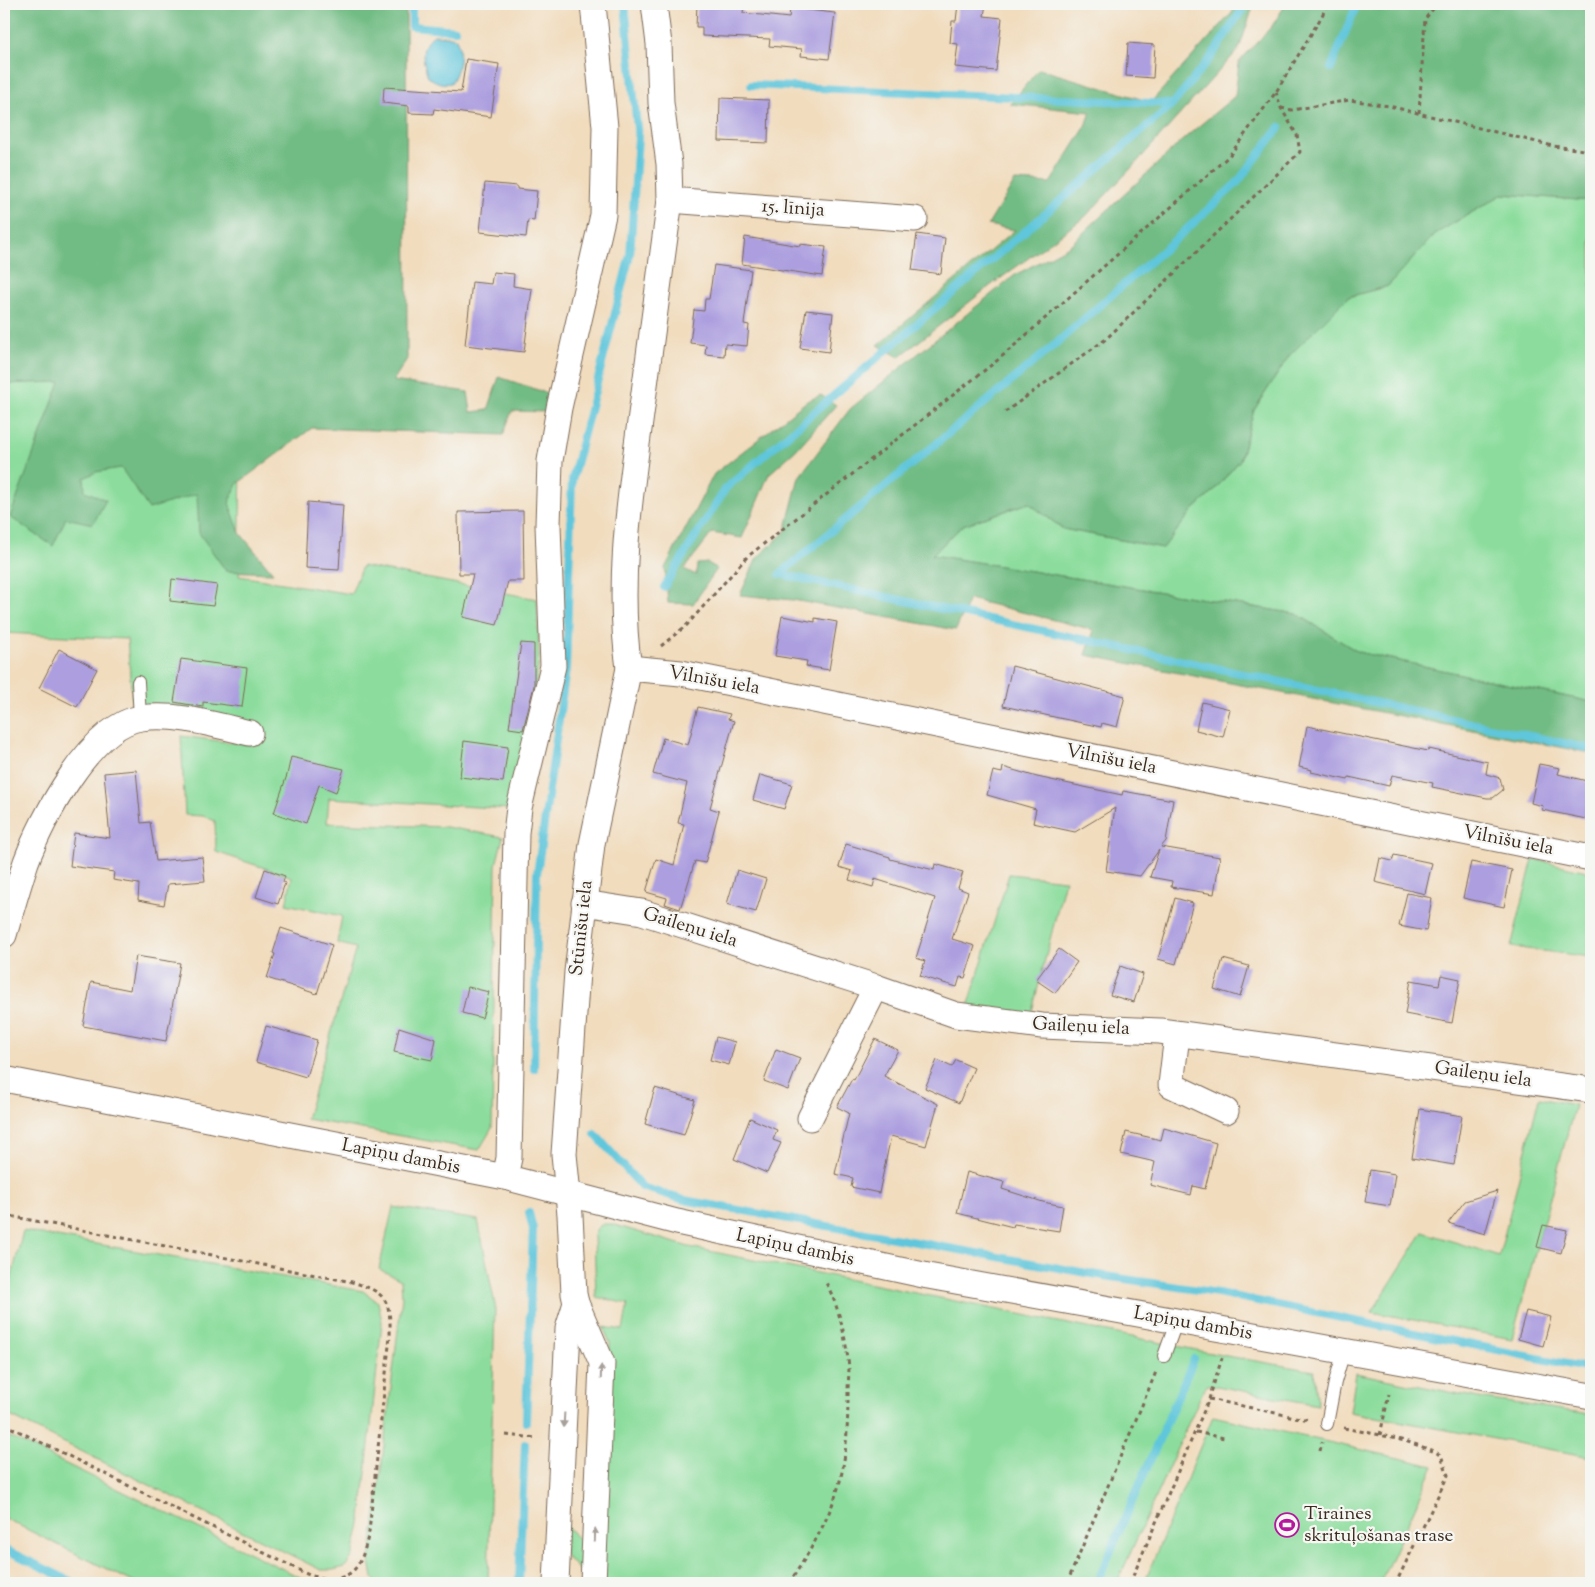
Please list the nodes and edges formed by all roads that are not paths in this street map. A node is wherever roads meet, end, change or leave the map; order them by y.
1 (593, 4) edge
2 (654, 4) edge
3 (670, 200) junction
4 (916, 219) dead end
5 (629, 668) junction
6 (138, 682) dead end
7 (140, 718) junction
8 (250, 733) dead end
9 (1591, 858) edge
10 (584, 903) junction
11 (4, 935) edge
12 (876, 987) junction
13 (1176, 1035) junction
14 (4, 1079) edge
15 (1591, 1090) edge
16 (1226, 1111) dead end
17 (810, 1118) dead end
18 (505, 1177) junction
19 (568, 1192) junction
20 (576, 1303) junction
21 (1177, 1320) junction
22 (1344, 1351) junction
23 (1164, 1356) road end
24 (1591, 1396) edge
25 (1327, 1424) dead end
26 (556, 1583) edge
27 (593, 1583) edge

1 - 18 street
2 - 3 street
3 - 4 street, 15. līnija
3 - 5 street
5 - 9 street, Vilnīšu iela
5 - 10 street, Stūnīšu iela
6 - 7 lane
7 - 8 street
7 - 11 street
10 - 12 street, Gaileņu iela
10 - 19 street, Stūnīšu iela
12 - 13 street, Gaileņu iela
12 - 17 street
13 - 15 street, Gaileņu iela
13 - 16 street
14 - 18 street, Lapiņu dambis
18 - 19 street, Lapiņu dambis
19 - 20 street, Stūnīšu iela
19 - 21 street, Lapiņu dambis
20 -> 26 street
27 -> 20 street
21 - 22 street, Lapiņu dambis
21 - 23 lane
22 - 24 street, Lapiņu dambis
22 - 25 lane

